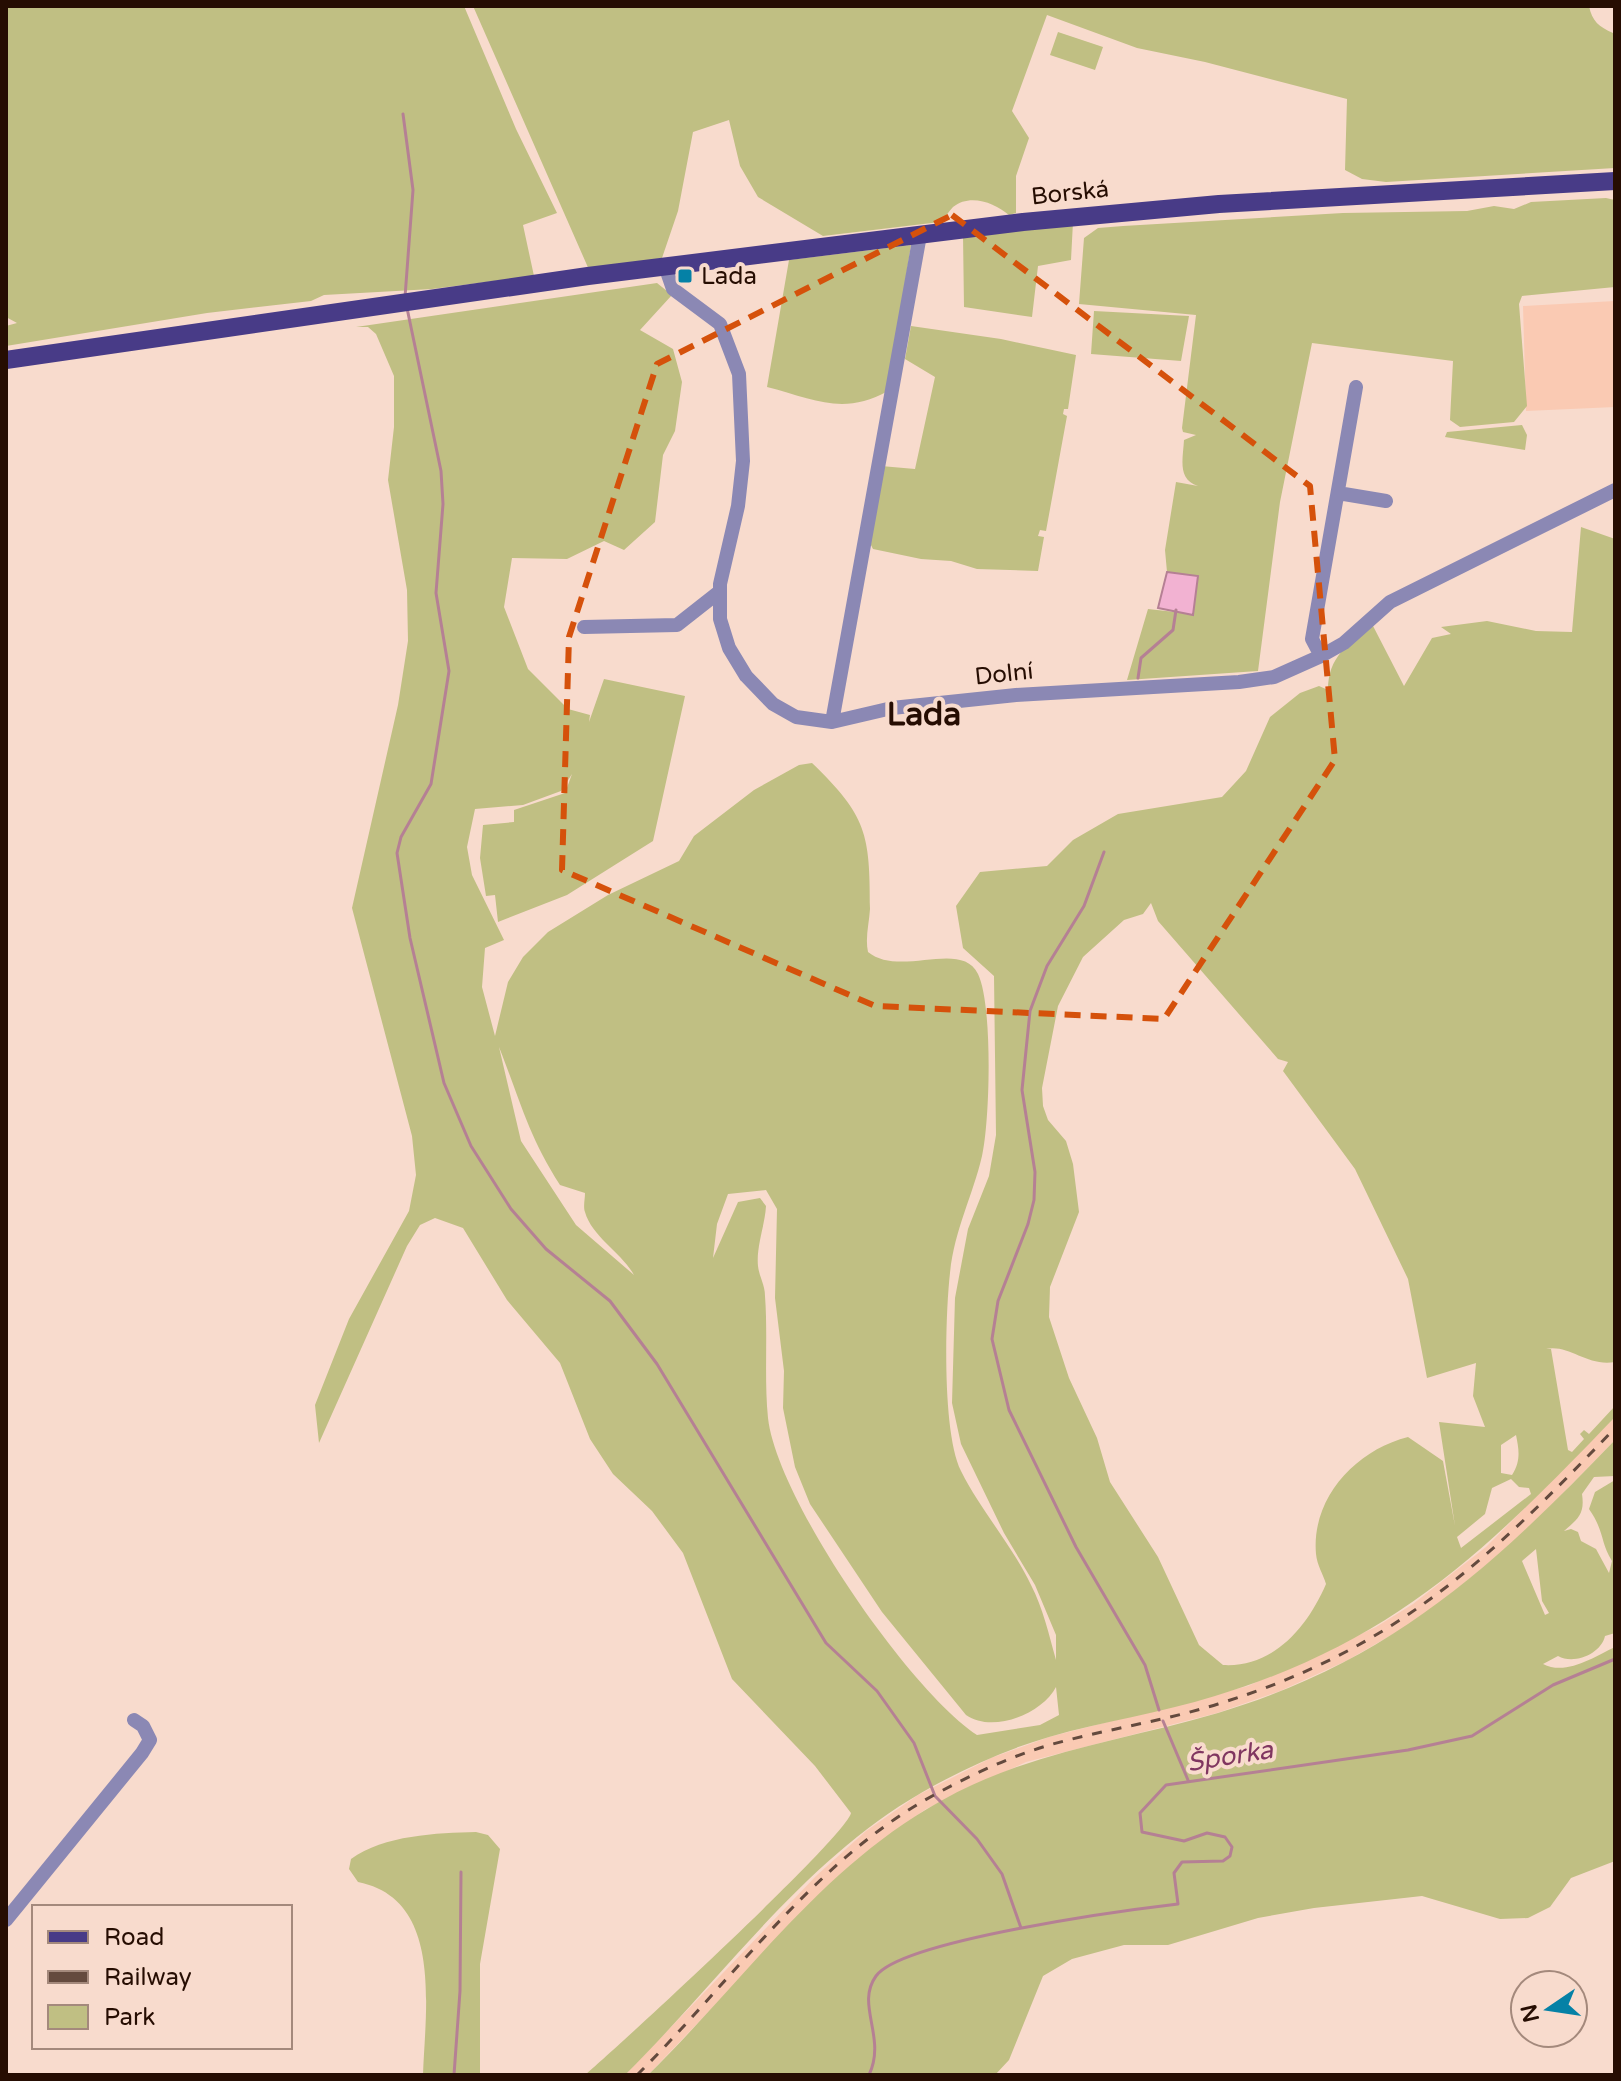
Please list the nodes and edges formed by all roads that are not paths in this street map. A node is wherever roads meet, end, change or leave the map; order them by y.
1 (1615, 181) edge
2 (920, 235) junction
3 (665, 266) junction
4 (6, 360) edge
5 (1356, 387) dead end
6 (1615, 490) edge
7 (1338, 493) junction
8 (1386, 501) dead end
9 (719, 592) junction
10 (584, 627) dead end
11 (1321, 656) junction
12 (832, 722) junction
13 (134, 1720) dead end
14 (6, 1920) edge

1 - 2 main road, Borská
2 - 3 main road, Borská
2 - 12 street
3 - 4 main road, Borská
3 - 9 street, Dolní
5 - 7 street
6 - 11 street, Dolní
7 - 8 street
7 - 11 street
9 - 10 street
9 - 12 street, Dolní
11 - 12 street, Dolní
13 - 14 street

